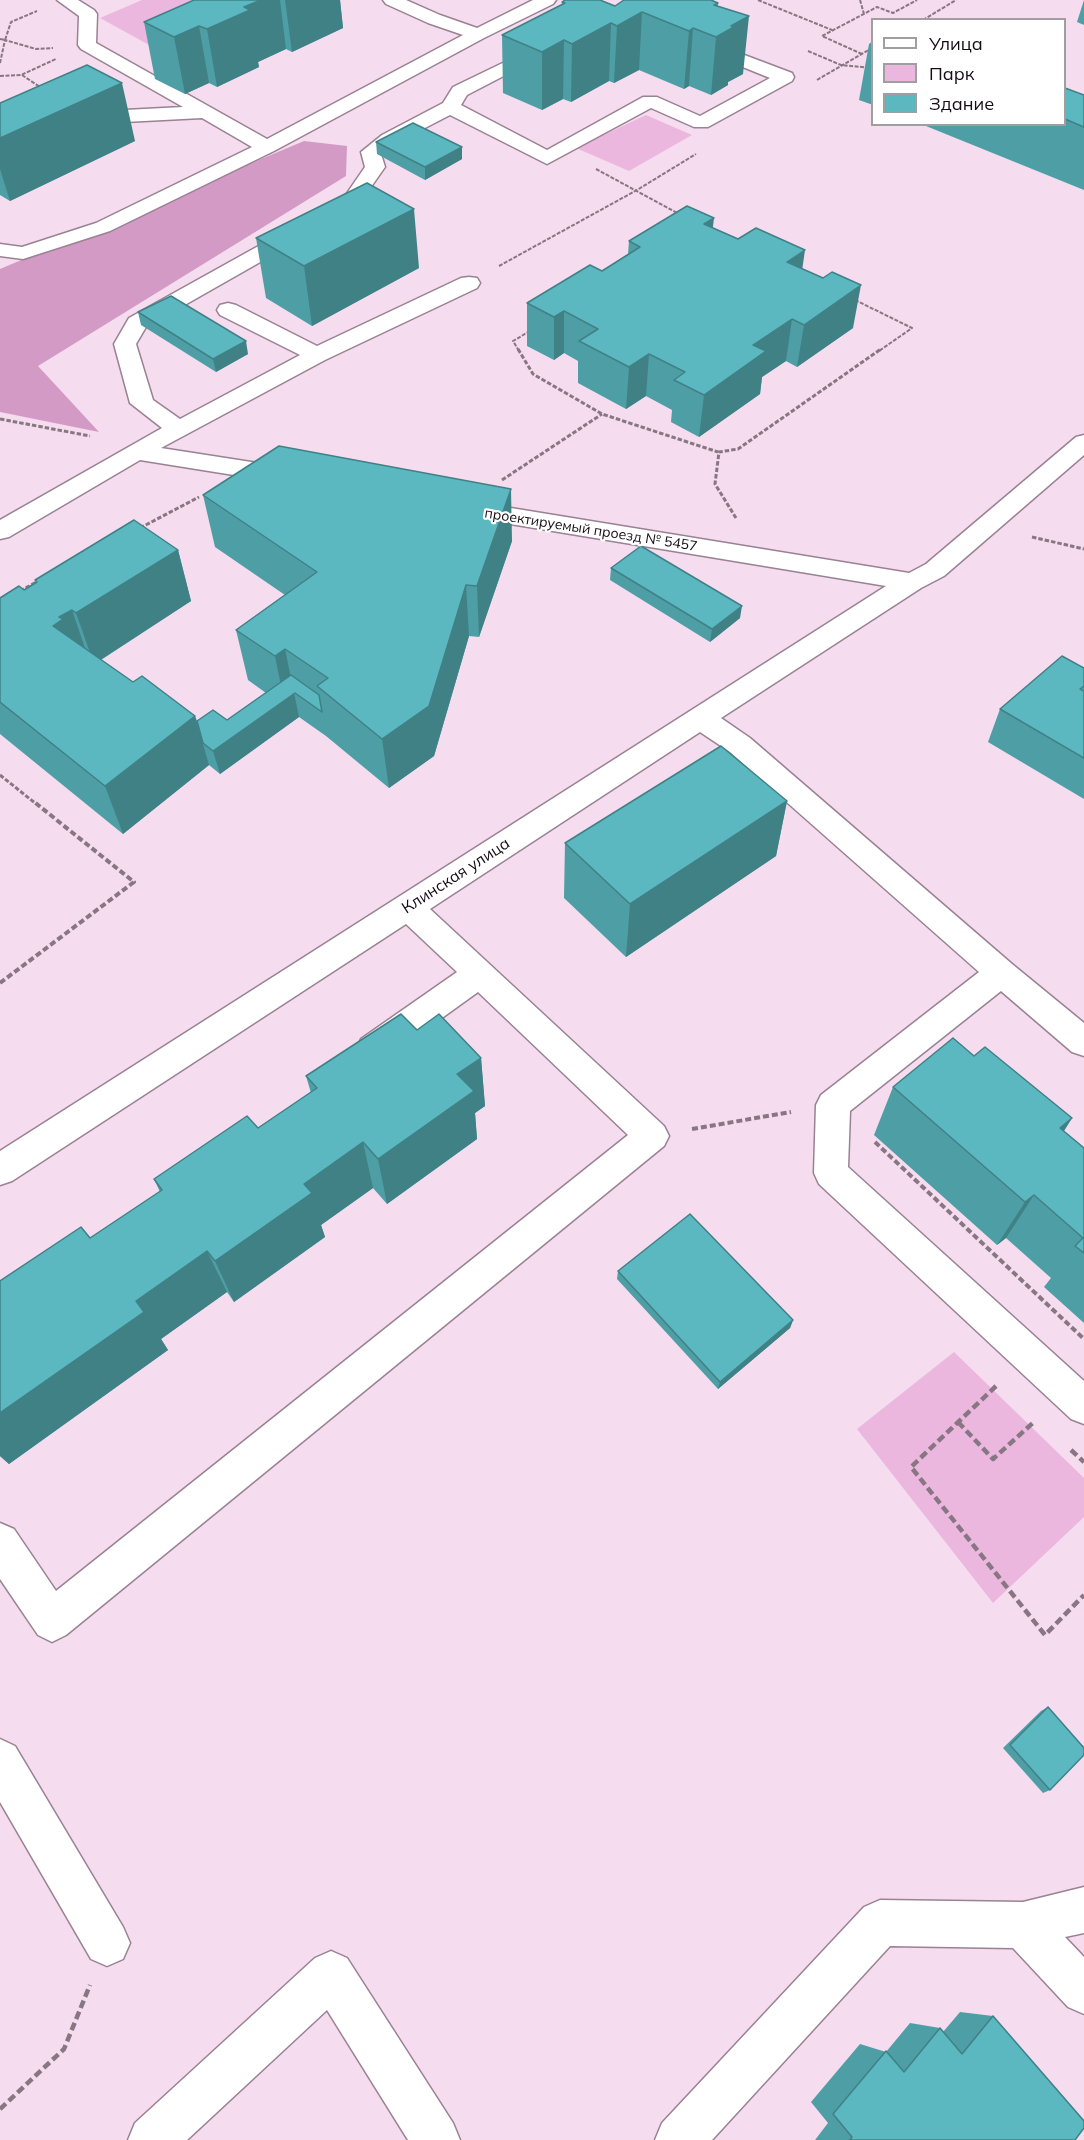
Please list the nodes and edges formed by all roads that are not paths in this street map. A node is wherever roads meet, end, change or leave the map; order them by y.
1 (66, 0) edge
2 (392, 0) edge
3 (548, 0) edge
4 (478, 34) junction
5 (563, 38) edge
6 (688, 38) edge
7 (149, 59) dead end
8 (128, 68) junction
9 (450, 107) junction
10 (205, 112) junction
11 (334, 113) junction
12 (352, 122) dead end
13 (68, 126) edge
14 (371, 131) dead end
15 (389, 140) junction
16 (267, 147) junction
17 (0, 250) edge
18 (469, 283) road end
19 (228, 310) dead end
20 (317, 354) junction
21 (178, 429) junction
22 (1084, 442) edge
23 (136, 452) junction
24 (309, 480) edge
25 (446, 505) edge
26 (0, 531) edge
27 (912, 582) junction
28 (700, 718) junction
29 (408, 907) junction
30 (1001, 973) junction
31 (479, 974) junction
32 (1084, 1042) edge
33 (352, 1064) edge
34 (0, 1170) edge
35 (1084, 1406) edge
36 (0, 1543) edge
37 (0, 1761) edge
38 (1084, 1910) edge
39 (1023, 1925) junction
40 (107, 1943) road end
41 (1084, 1991) edge
42 (152, 2140) edge
43 (436, 2140) edge
44 (679, 2140) edge

1 - 8 street
2 - 4 street
3 - 4 street
4 - 11 street
5 - 9 street
6 - 9 street
7 - 8 street
8 - 10 street
9 - 15 street
10 - 13 street
10 - 16 street
11 - 12 street
11 - 16 street
14 - 15 street
15 - 21 street
16 - 17 street
18 - 20 street
19 - 20 street
20 - 21 street
21 - 23 street
22 - 27 street
23 - 24 street
23 - 26 street
25 - 27 street, проектируемый проезд № 5457
27 - 28 street, Клинская улица
28 - 29 street, Клинская улица
28 - 30 street
29 - 31 street
29 - 34 street, Клинская улица
30 - 32 street
30 - 35 street
31 - 33 street
31 - 36 street
37 - 40 street
38 - 39 street
39 - 41 street
39 - 44 street
42 - 43 street

